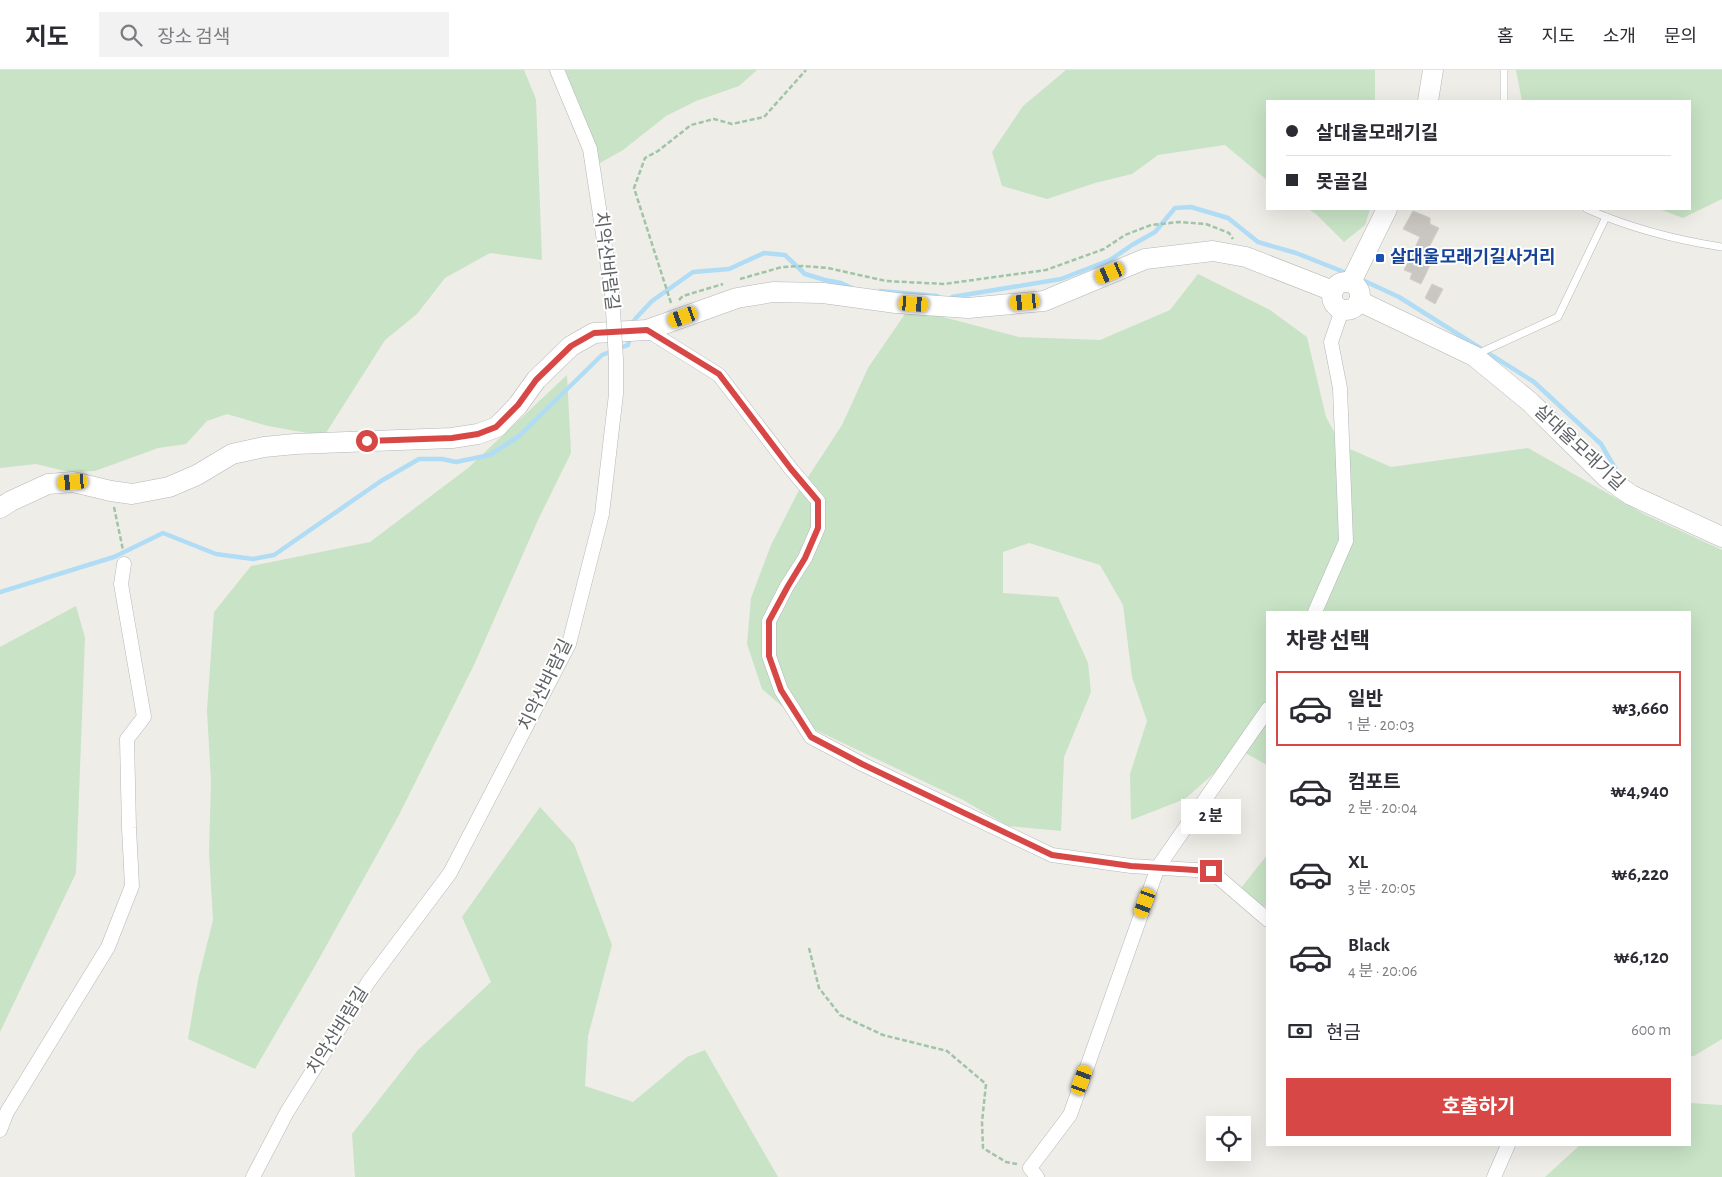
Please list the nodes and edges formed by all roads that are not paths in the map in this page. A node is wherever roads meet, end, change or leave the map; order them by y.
1 (557, 70) edge
2 (1433, 70) edge
3 (1504, 70) edge
4 (1428, 100) edge
5 (1504, 100) edge
6 (1387, 210) edge
7 (1589, 210) edge
8 (1606, 217) junction
9 (1722, 247) edge
10 (1355, 274) junction
11 (1333, 291) junction
12 (1351, 305) junction
13 (642, 331) junction
14 (1478, 354) junction
15 (0, 508) edge
16 (1722, 537) edge
17 (124, 564) dead end
18 (1315, 611) edge
19 (1266, 712) edge
20 (1158, 867) junction
21 (1266, 918) edge
22 (0, 1130) edge
23 (1508, 1146) edge
24 (1034, 1172) edge
25 (253, 1177) edge
26 (1494, 1177) edge

1 - 25 street, 치악산바람길, bridge
2 - 4 street
3 - 5 lane
6 - 10 street
7 - 8 lane
8 - 9 lane
8 - 14 lane
10 - 11 street
10 - 12 street
11 - 12 street
11 - 13 street
12 - 14 street, 살대울모래기길
12 - 18 street
13 - 15 street
13 - 20 street
14 - 16 street, 살대울모래기길
17 - 22 street
19 - 20 street
20 - 21 street
20 - 24 street
23 - 26 street

